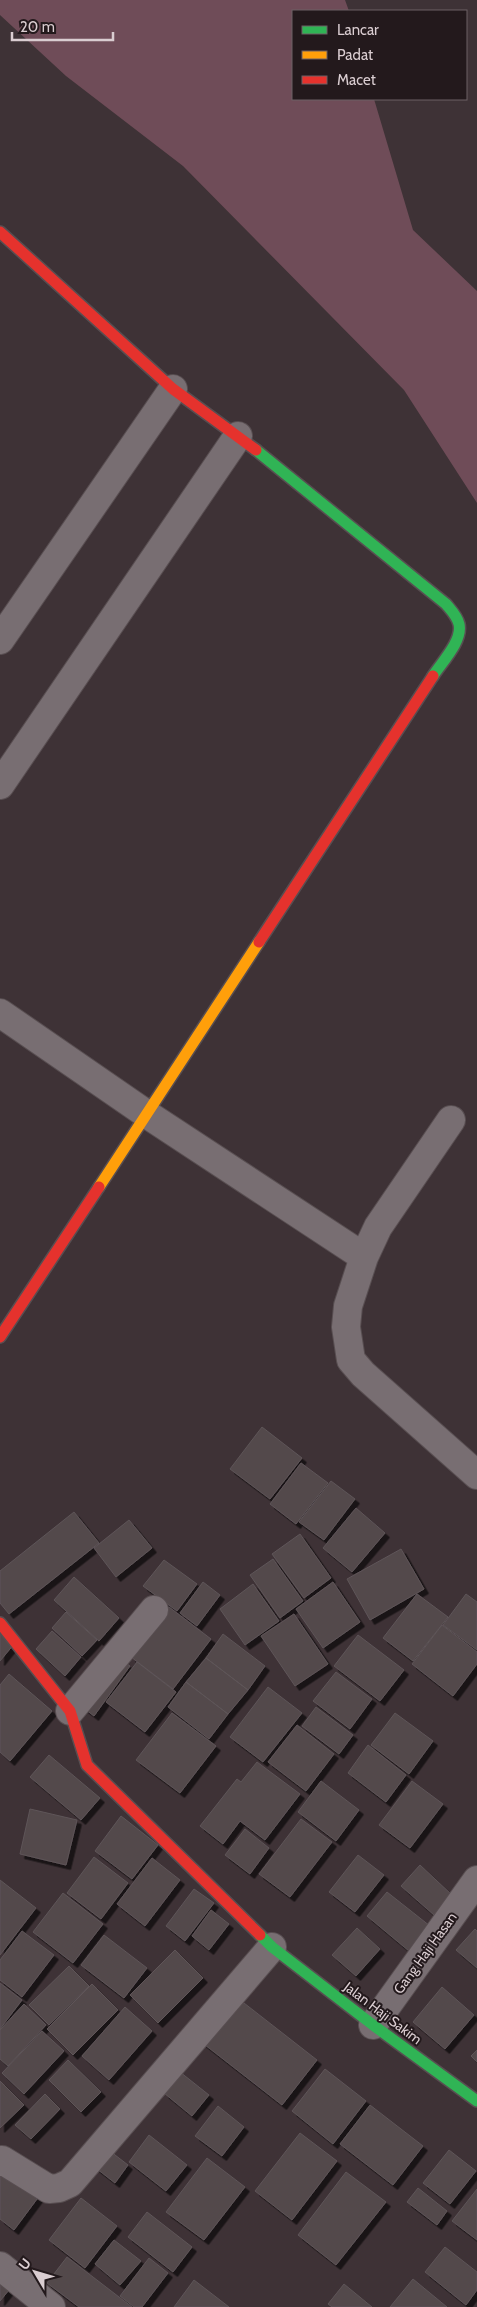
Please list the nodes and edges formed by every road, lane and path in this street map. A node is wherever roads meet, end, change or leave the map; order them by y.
1 (0, 232) edge
2 (174, 389) junction
3 (238, 436) junction
4 (0, 640) edge
5 (0, 785) edge
6 (0, 1013) edge
7 (145, 1113) junction
8 (451, 1120) dead end
9 (364, 1257) junction
10 (0, 1337) edge
11 (477, 1476) edge
12 (154, 1610) dead end
13 (0, 1623) edge
14 (70, 1711) junction
15 (477, 1880) edge
16 (272, 1947) junction
17 (373, 2025) junction
18 (477, 2101) edge
19 (0, 2162) edge
20 (0, 2266) edge
21 (51, 2307) edge

1 - 2 street
2 - 3 street
2 - 4 street
3 - 5 street
3 - 7 street
6 - 7 street
7 - 9 street
7 - 10 street
8 - 9 street
9 - 11 street
12 - 14 street
13 - 14 street
14 - 16 street, Jalan Haji Sakim
15 - 17 street, Gang Haji Hasan
16 - 17 street, Jalan Haji Sakim
16 - 19 street
17 - 18 street, Jalan Haji Sakim
20 - 21 street

